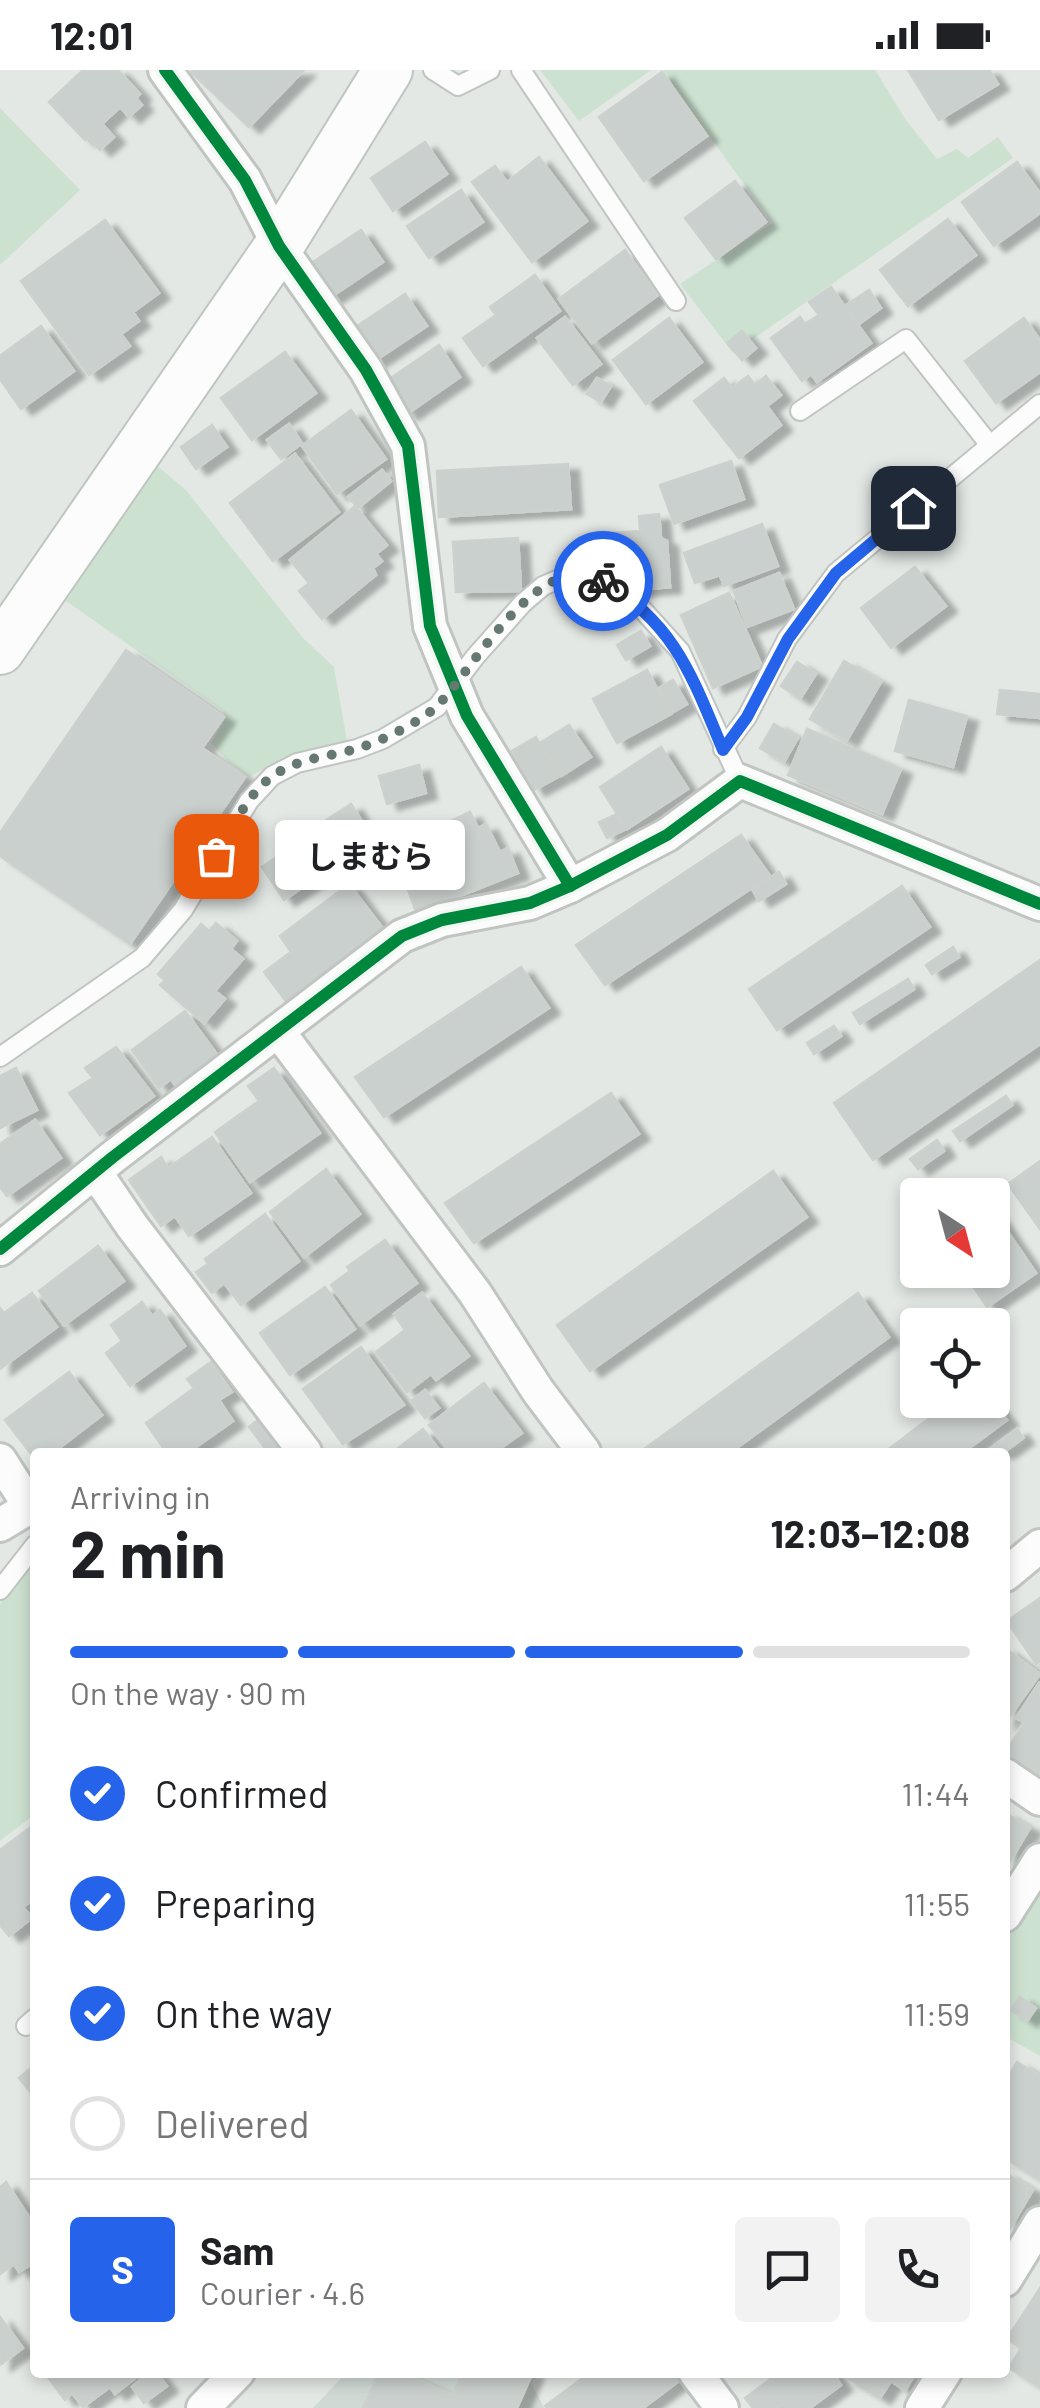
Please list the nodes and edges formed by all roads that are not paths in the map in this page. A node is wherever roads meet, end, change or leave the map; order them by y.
1 (165, 70) edge
2 (388, 70) edge
3 (433, 70) edge
4 (490, 70) edge
5 (521, 70) edge
6 (279, 246) junction
7 (676, 301) dead end
8 (1040, 404) edge
9 (800, 412) dead end
10 (989, 444) junction
11 (0, 650) edge
12 (453, 687) junction
13 (723, 750) junction
14 (740, 782) junction
15 (570, 886) junction
16 (1040, 904) edge
17 (278, 1031) junction
18 (0, 1057) edge
19 (96, 1173) junction
20 (0, 1249) edge
21 (303, 1448) edge
22 (581, 1448) edge
23 (0, 1460) edge
24 (30, 1508) edge
25 (30, 1512) edge
26 (0, 1525) edge
27 (1040, 1546) edge
28 (30, 1551) edge
29 (1010, 1572) edge
30 (0, 1590) edge
31 (1010, 1778) edge
32 (1040, 1799) edge
33 (1040, 1860) edge
34 (1010, 1907) edge
35 (1040, 2223) edge
36 (1022, 2269) edge
37 (232, 2378) edge
38 (700, 2378) edge
39 (941, 2378) edge
40 (203, 2408) edge
41 (722, 2408) edge
42 (922, 2408) edge

1 - 6 street
2 - 6 street
3 - 4 lane
5 - 7 lane
6 - 11 street
6 - 12 street
8 - 10 lane
9 - 10 lane
10 - 13 lane
12 - 13 lane
12 - 15 street
12 - 18 lane
13 - 14 lane
14 - 15 street
14 - 16 street
15 - 17 street
17 - 19 street
17 - 22 street
19 - 20 street
19 - 21 street
23 - 24 street
25 - 26 street
27 - 29 street
28 - 30 lane
31 - 32 street
33 - 34 street
35 - 36 street
37 - 40 street
38 - 41 street
39 - 42 street

